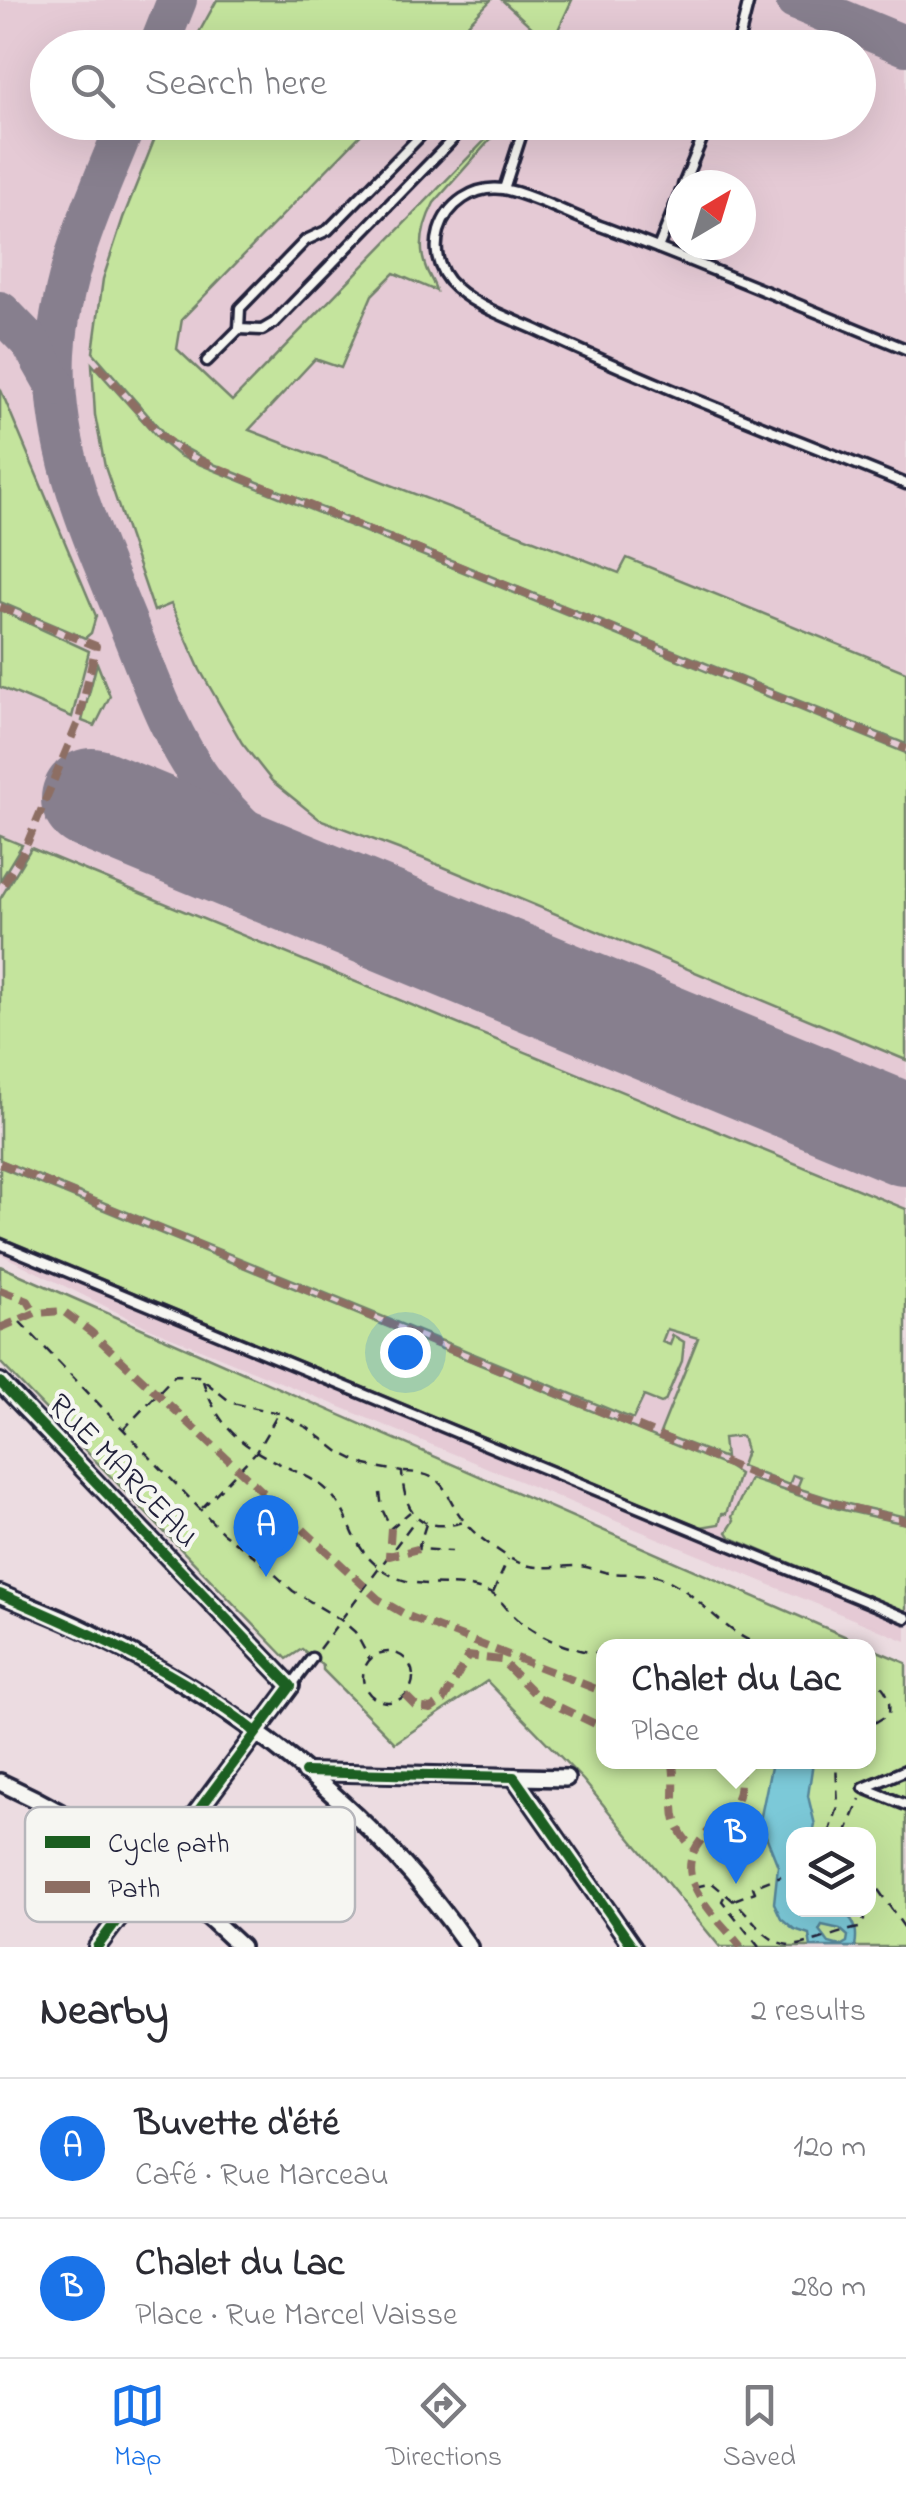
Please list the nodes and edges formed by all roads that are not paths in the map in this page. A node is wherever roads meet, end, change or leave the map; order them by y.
1 (750, 0) edge
2 (742, 30) edge
3 (416, 140) edge
4 (452, 140) edge
5 (520, 140) edge
6 (702, 140) edge
7 (689, 170) edge
8 (504, 189) junction
9 (666, 228) edge
10 (658, 248) junction
11 (239, 329) junction
12 (906, 348) edge
13 (207, 361) dead end
14 (906, 484) edge
15 (0, 1244) edge
16 (0, 1382) edge
17 (0, 1594) edge
18 (906, 1618) edge
19 (312, 1658) road end
20 (291, 1686) junction
21 (256, 1732) junction
22 (906, 1770) edge
23 (305, 1772) junction
24 (514, 1776) junction
25 (566, 1778) dead end
26 (0, 1782) edge
27 (906, 1806) edge
28 (47, 1807) edge
29 (201, 1807) edge
30 (343, 1807) edge
31 (355, 1819) edge
32 (116, 1922) edge
33 (212, 1922) edge
34 (97, 1947) edge
35 (241, 1947) edge
36 (469, 1947) edge
37 (633, 1947) edge

1 - 2 lane
3 - 11 lane
4 - 11 lane
5 - 8 lane
6 - 7 lane
8 - 10 lane
8 - 14 lane
9 - 10 lane
10 - 12 lane
11 - 13 lane
15 - 18 lane
16 - 20 street, RUE MARCEAU
17 - 21 street
19 - 20 lane
20 - 21 street
21 - 23 street
21 - 29 street
22 - 27 lane
23 - 24 street
23 - 30 street
24 - 25 street
24 - 37 street
26 - 28 street
31 - 36 street
32 - 34 street
33 - 35 street

